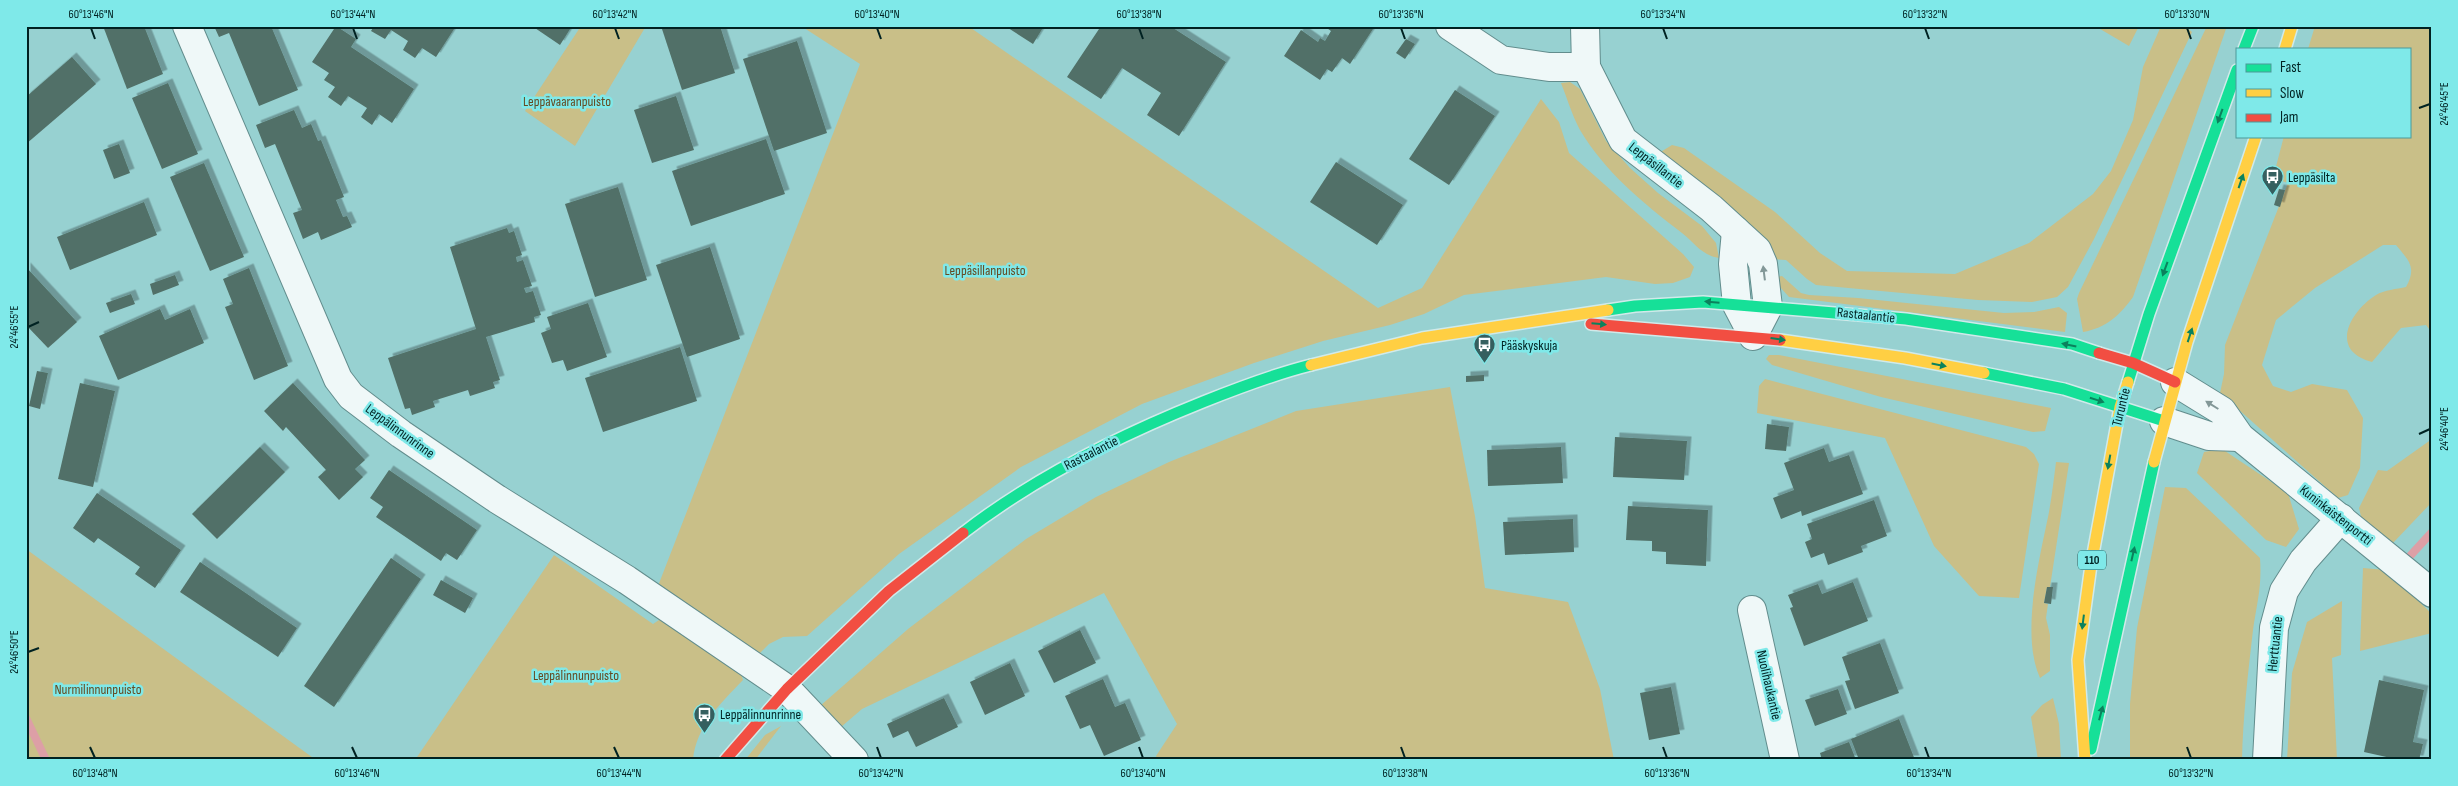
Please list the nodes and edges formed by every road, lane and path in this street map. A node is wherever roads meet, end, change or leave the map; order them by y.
1 (187, 26) edge
2 (1450, 26) edge
3 (1586, 26) edge
4 (2252, 26) edge
5 (2292, 26) edge
6 (2244, 48) edge
7 (2285, 48) edge
8 (1586, 67) junction
9 (2236, 73) edge
10 (2255, 138) edge
11 (1736, 231) junction
12 (1737, 305) junction
13 (1768, 307) junction
14 (1550, 320) junction
15 (1753, 336) junction
16 (2133, 364) junction
17 (2175, 382) junction
18 (2120, 407) junction
19 (2164, 422) junction
20 (2240, 437) junction
21 (2340, 518) junction
22 (2432, 593) edge
23 (1752, 610) dead end
24 (787, 689) junction
25 (725, 760) edge
26 (854, 760) edge
27 (1785, 760) edge
28 (2087, 760) edge
29 (2267, 760) edge

1 - 24 street, Leppälinnunrinne
2 - 8 street
3 - 8 street, Leppäsillantie
4 - 6 main road
5 - 7 main road
8 - 11 street, Leppäsillantie
9 -> 16 main road, Turuntie / 110
17 -> 10 main road, Turuntie / 110
11 - 12 street
13 -> 11 street, Leppäsillantie
12 - 13 main road, Rastaalantie
12 -> 14 main road, Rastaalantie
12 - 15 street
13 - 15 street
16 -> 13 main road, Rastaalantie
14 -> 15 main road, Rastaalantie
14 - 24 main road, Rastaalantie
15 -> 18 main road, Rastaalantie
16 - 17 main road, Rastaalantie
16 - 18 main road, Turuntie / 110
17 - 19 main road, Turuntie / 110
20 -> 17 street, Kuninkaistenportti
18 - 19 main road, Rastaalantie
18 -> 28 main road, Turuntie / 110
19 - 20 street
28 -> 19 main road, Turuntie / 110
20 - 21 street, Kuninkaistenportti
21 - 22 street, Kuninkaistenportti
21 - 29 street, Herttuantie
23 - 27 street, Nuolihaukantie
24 - 25 main road, Rastaalantie
24 - 26 street, Leppälinnunrinne

